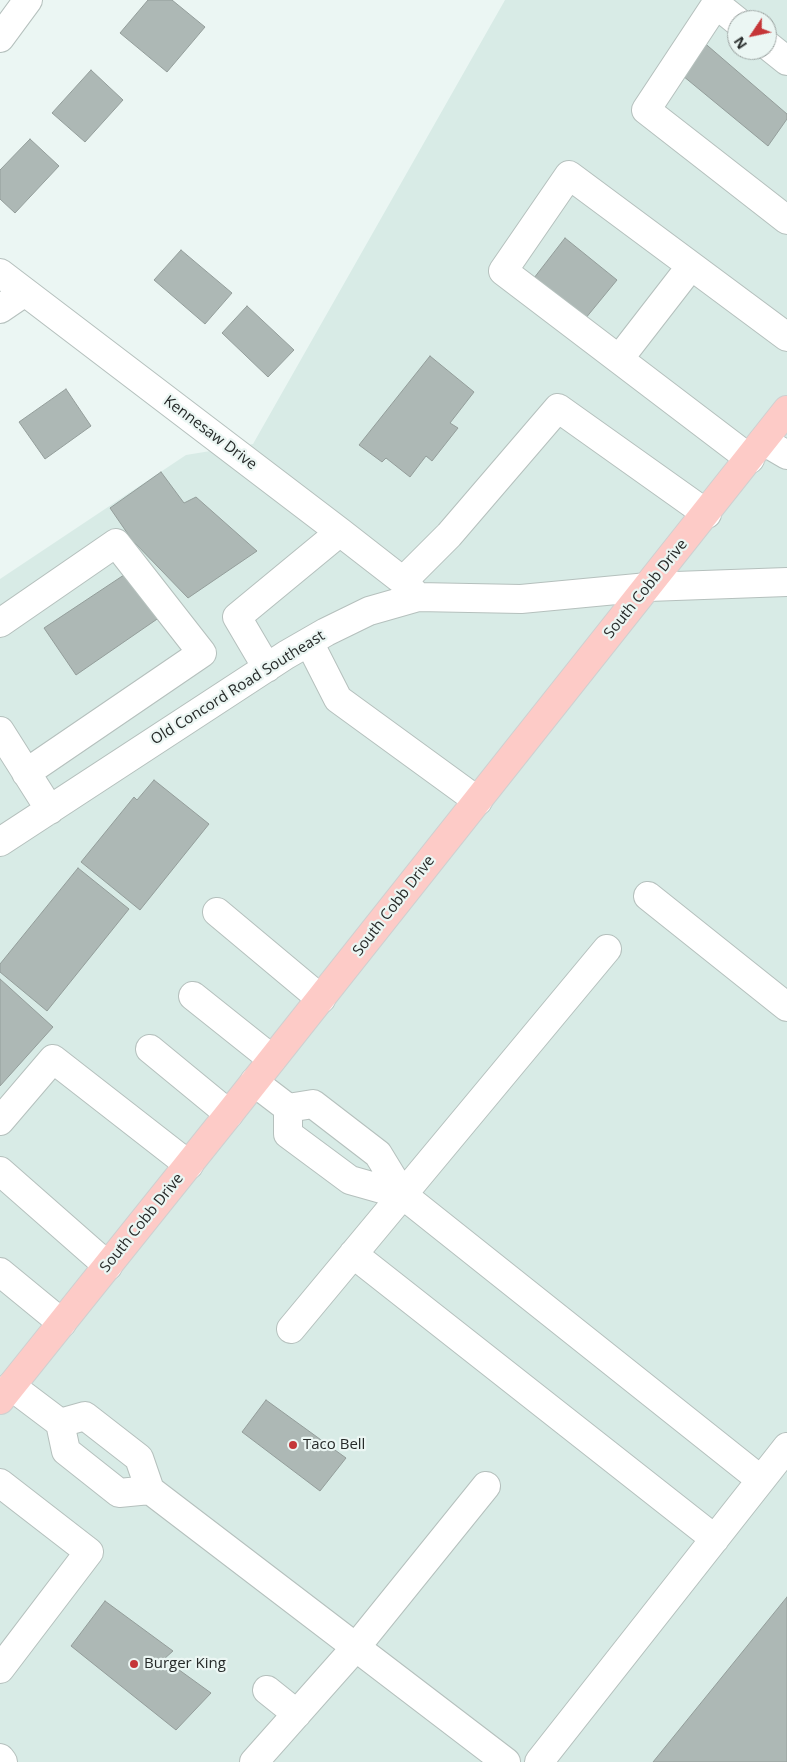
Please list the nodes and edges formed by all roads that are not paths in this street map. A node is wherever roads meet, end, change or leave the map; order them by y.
1 (28, 0) edge
2 (727, 13) edge
3 (0, 38) edge
4 (777, 53) edge
5 (787, 61) edge
6 (787, 220) edge
7 (691, 266) junction
8 (0, 273) edge
9 (25, 292) junction
10 (0, 309) edge
11 (787, 337) edge
12 (619, 359) junction
13 (787, 410) edge
14 (756, 450) junction
15 (787, 455) edge
16 (706, 514) junction
17 (340, 532) junction
18 (787, 582) edge
19 (648, 586) junction
20 (410, 589) junction
21 (0, 623) edge
22 (309, 642) junction
23 (267, 668) junction
24 (0, 731) edge
25 (26, 773) junction
26 (478, 801) junction
27 (50, 810) junction
28 (0, 842) edge
29 (648, 896) dead end
30 (217, 912) dead end
31 (607, 949) dead end
32 (193, 996) dead end
33 (321, 999) junction
34 (787, 1007) edge
35 (150, 1049) dead end
36 (272, 1060) junction
37 (254, 1082) junction
38 (288, 1108) junction
39 (229, 1114) junction
40 (0, 1121) edge
41 (188, 1165) junction
42 (0, 1171) edge
43 (403, 1195) junction
44 (353, 1254) junction
45 (108, 1266) junction
46 (0, 1272) edge
47 (62, 1323) junction
48 (291, 1328) dead end
49 (6, 1393) edge
50 (60, 1423) junction
51 (787, 1447) edge
52 (761, 1480) junction
53 (0, 1483) edge
54 (486, 1486) dead end
55 (150, 1490) junction
56 (715, 1539) junction
57 (356, 1647) junction
58 (7, 1661) edge
59 (267, 1690) dead end
60 (297, 1714) junction
61 (0, 1758) edge
62 (3, 1762) edge
63 (254, 1762) edge
64 (506, 1762) edge
65 (539, 1762) edge

1 - 3 street
2 - 6 street
4 - 5 street
7 - 11 street
7 - 12 street
7 - 12 street
8 - 9 street, Kennesaw Drive
9 - 10 street
9 - 17 street, Kennesaw Drive
12 - 14 street
13 - 14 main road, South Cobb Drive
14 - 15 street
14 - 16 main road, South Cobb Drive
16 - 19 main road, South Cobb Drive
16 - 20 street
17 - 20 street, Kennesaw Drive
17 - 23 street
18 - 19 street, Old Concord Road Southeast
19 - 20 street, Old Concord Road Southeast
19 - 26 main road, South Cobb Drive
20 - 22 street, Old Concord Road Southeast
21 - 25 street
22 - 23 street, Old Concord Road Southeast
22 - 26 street
23 - 27 street, Old Concord Road Southeast
24 - 25 street
25 - 27 street
26 - 33 main road, South Cobb Drive
27 - 28 street, Old Concord Road Southeast
29 - 34 street
30 - 33 street
31 - 43 street
32 - 36 street
33 - 36 main road, South Cobb Drive
35 - 39 street
36 - 37 main road, South Cobb Drive
37 - 38 street
37 - 39 main road, South Cobb Drive
38 - 43 street
38 - 43 street
39 - 41 main road, South Cobb Drive
40 - 41 street
41 - 45 main road, South Cobb Drive
42 - 45 street
43 - 44 street
43 - 52 street
44 - 48 street
44 - 56 street
45 - 47 main road, South Cobb Drive
46 - 47 street
47 - 49 main road, South Cobb Drive
49 - 50 street
50 - 55 street
50 - 55 street
51 - 52 street
52 - 56 street
53 - 58 street
54 - 57 street
55 - 57 street
56 - 65 street
57 - 60 street
57 - 64 street
59 - 60 street
60 - 63 street
61 - 62 street

